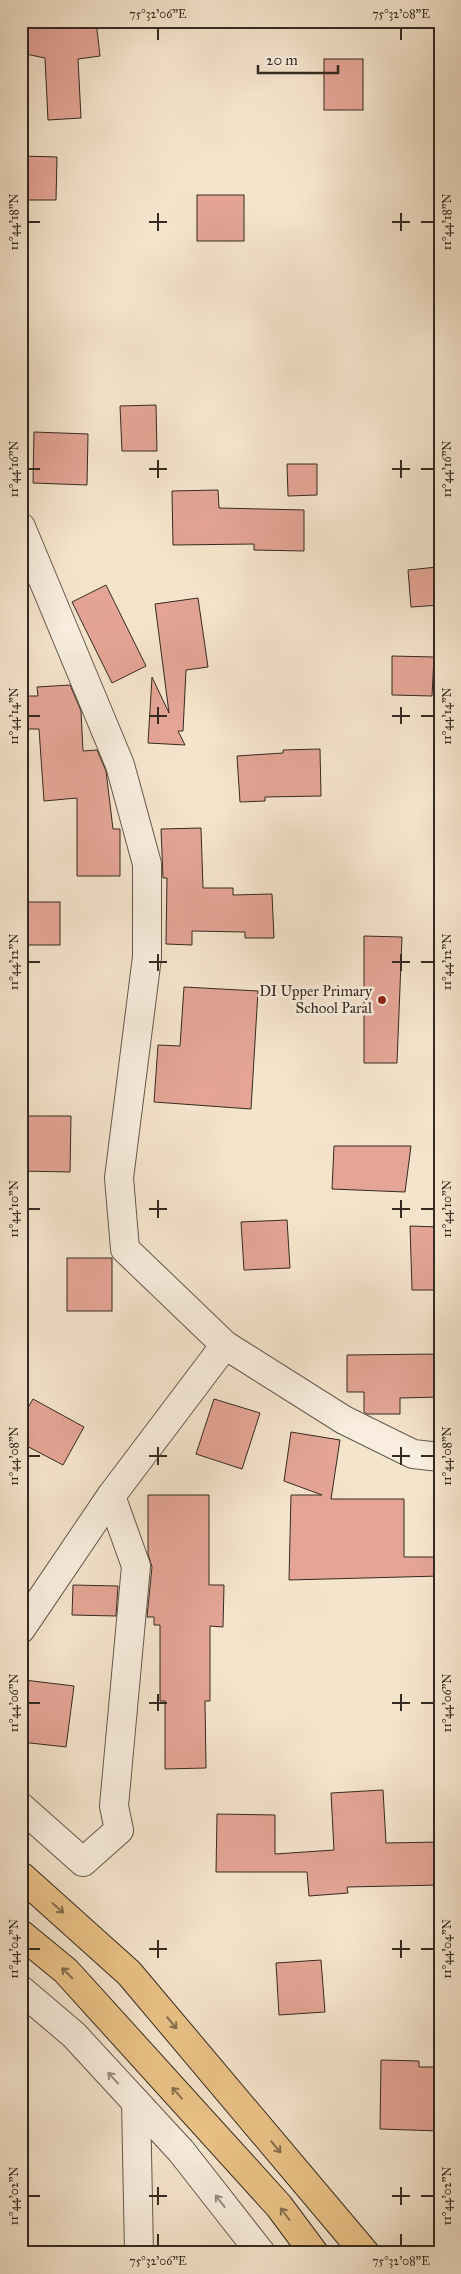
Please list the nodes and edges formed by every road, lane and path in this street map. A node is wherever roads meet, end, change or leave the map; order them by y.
1 (21, 527) edge
2 (225, 1345) junction
3 (440, 1456) edge
4 (111, 1496) junction
5 (21, 1629) edge
6 (21, 1807) edge
7 (21, 1876) edge
8 (21, 1934) edge
9 (21, 1990) edge
10 (136, 2102) junction
11 (139, 2253) edge
12 (261, 2253) edge
13 (314, 2253) edge
14 (365, 2253) edge

1 - 2 street
2 - 3 street
2 - 4 street
4 - 5 street
4 - 6 street
7 -> 14 highway
13 -> 8 highway
10 -> 9 street
10 - 11 street
12 -> 10 street

